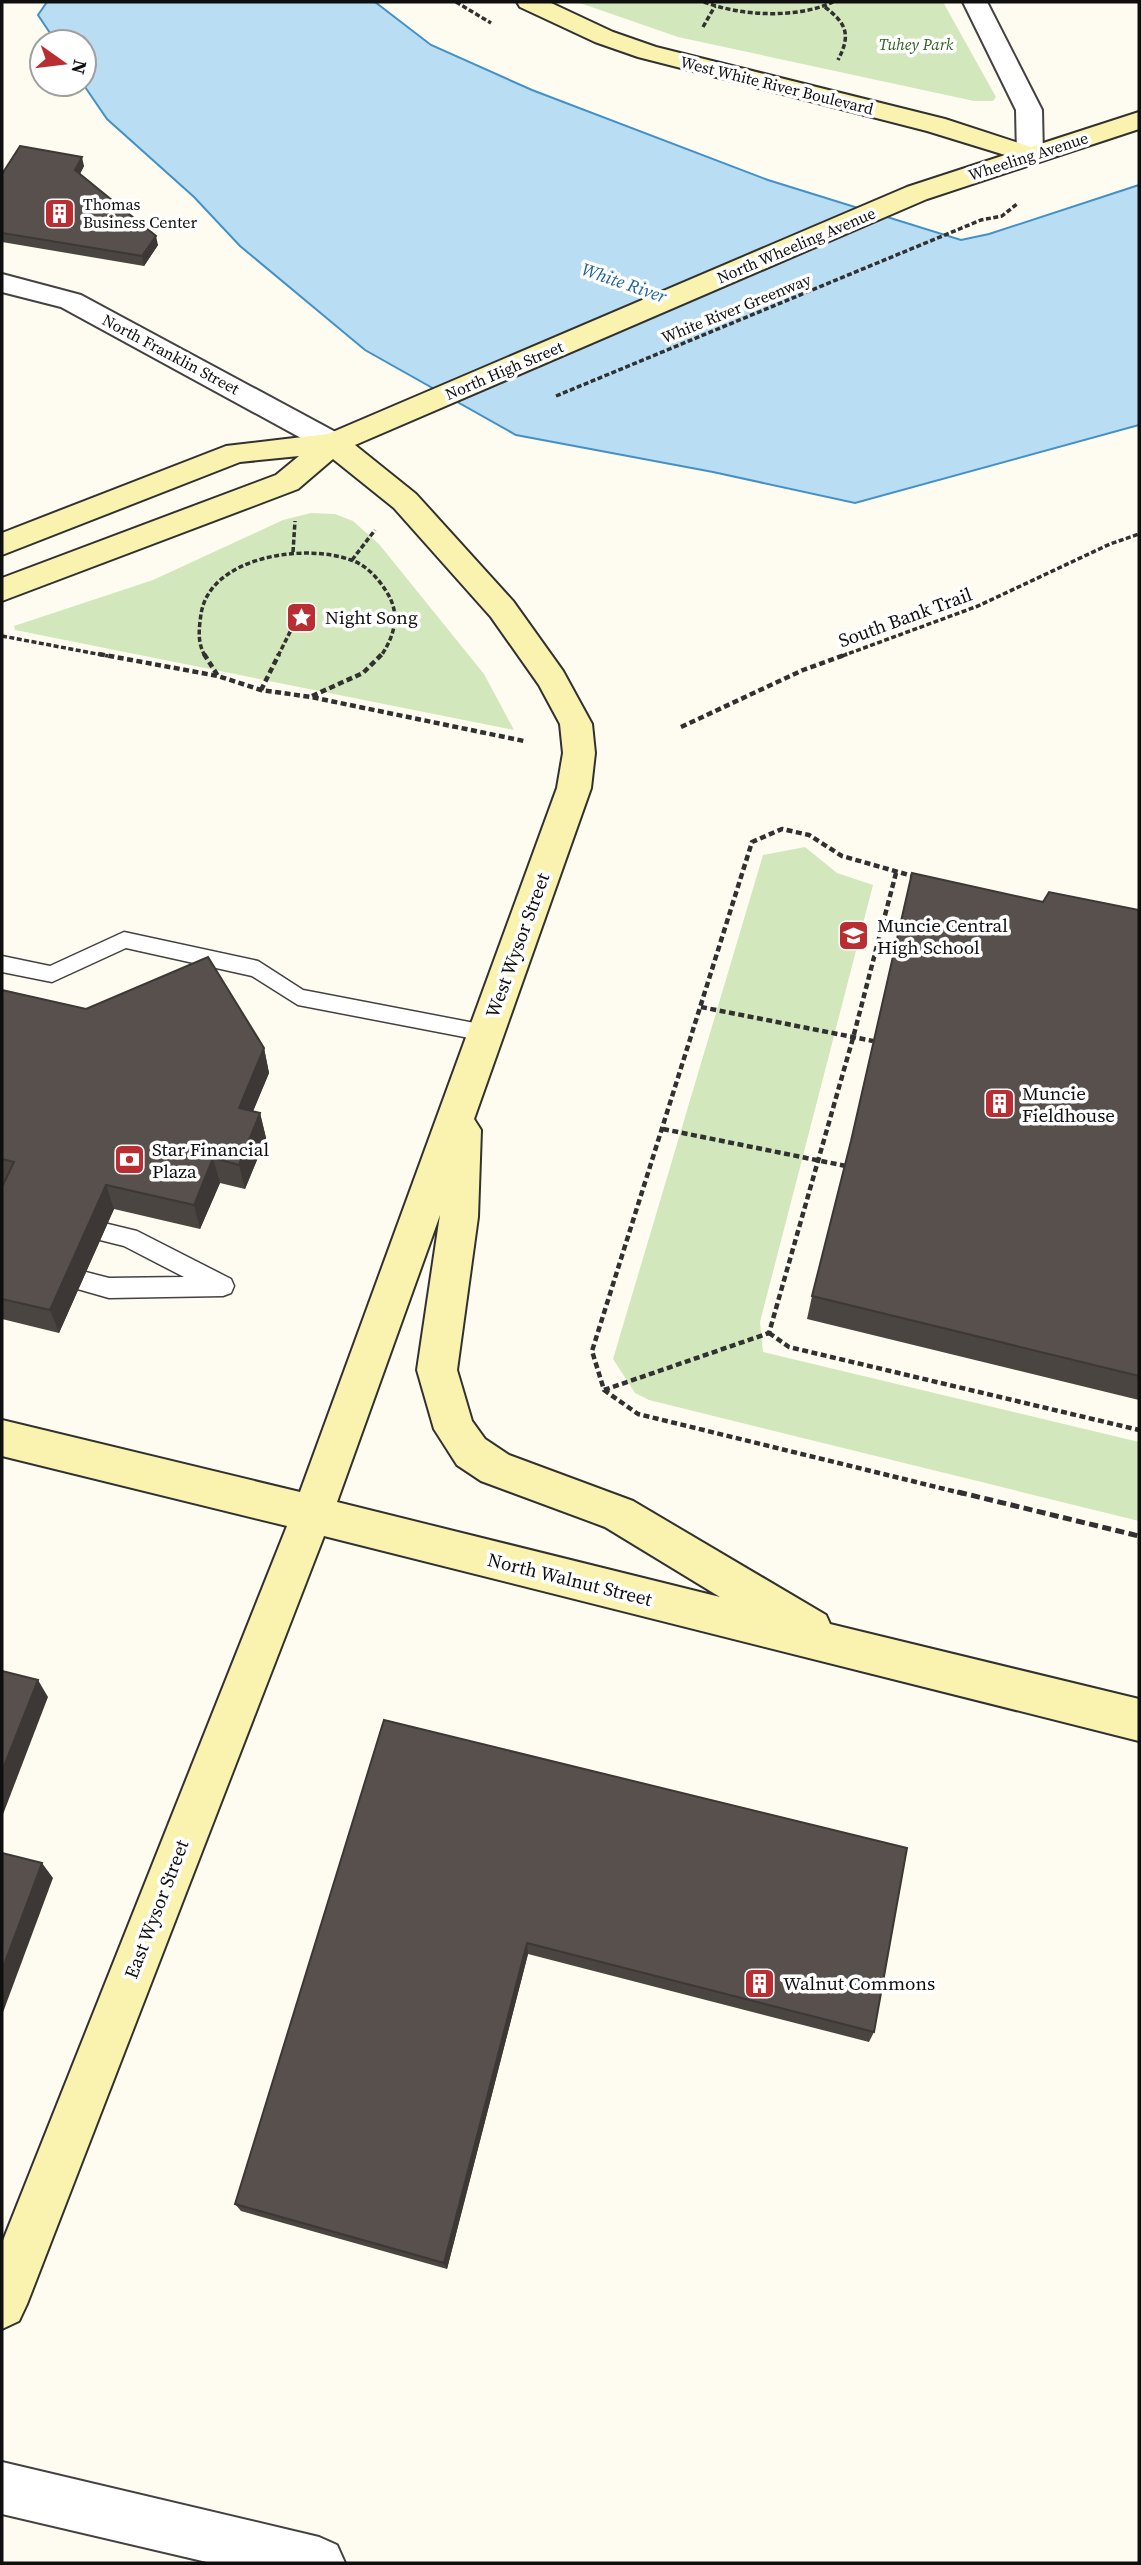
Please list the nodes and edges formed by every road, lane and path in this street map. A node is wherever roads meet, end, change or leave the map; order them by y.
1 (529, 2) edge
2 (704, 2) edge
3 (833, 2) edge
4 (975, 2) edge
5 (1139, 120) edge
6 (1030, 155) junction
7 (917, 193) joint
8 (1001, 217) dead end
9 (2, 283) edge
10 (675, 298) joint
11 (545, 400) dead end
12 (333, 443) junction
13 (296, 510) dead end
14 (377, 528) dead end
15 (1139, 534) edge
16 (2, 545) edge
17 (293, 552) junction
18 (352, 560) junction
19 (2, 590) edge
20 (293, 626) dead end
21 (2, 636) edge
22 (218, 676) junction
23 (261, 690) junction
24 (311, 697) junction
25 (681, 727) dead end
26 (524, 741) dead end
27 (895, 873) junction
28 (925, 879) edge
29 (2, 964) edge
30 (701, 1007) junction
31 (485, 1033) junction
32 (853, 1038) junction
33 (873, 1041) edge
34 (465, 1090) junction
35 (663, 1129) junction
36 (820, 1160) junction
37 (846, 1166) edge
38 (104, 1232) edge
39 (82, 1281) edge
40 (769, 1333) junction
41 (604, 1390) junction
42 (1139, 1430) edge
43 (2, 1438) edge
44 (312, 1515) junction
45 (1139, 1536) edge
46 (846, 1650) junction
47 (1139, 1720) edge
48 (2, 2304) edge
49 (2, 2488) edge
50 (319, 2563) edge

1 - 6 main road, West White River Boulevard
2 - 3 path
4 - 6 street
5 - 6 main road, Wheeling Avenue
6 - 7 main road, Wheeling Avenue
7 - 10 main road, North Wheeling Avenue
8 - 11 path, White River Greenway
9 - 12 street, North Franklin Street
10 - 12 main road, North High Street
12 - 16 main road, North High Street
12 - 19 main road, North High Street
12 - 31 main road, West Wysor Street
13 - 17 path
14 - 18 path
15 - 25 path, South Bank Trail
17 - 18 path
17 - 22 path
18 - 24 path
20 - 23 path
21 - 22 path
22 - 23 path
23 - 24 path
24 - 26 path
27 - 28 path
27 - 30 path
27 - 32 path
29 - 31 lane
30 - 32 path
30 - 35 path
31 - 34 main road, West Wysor Street
32 - 33 path
32 - 36 path
34 - 44 main road, West Wysor Street
34 - 46 main road
35 - 36 path
35 - 41 path
36 - 37 path
36 - 40 path
38 - 39 lane
40 - 41 path
40 - 42 path
41 - 45 path
43 - 44 main road, North Walnut Street
44 - 46 main road, North Walnut Street
44 - 48 main road, East Wysor Street
46 - 47 main road, North Walnut Street
49 - 50 street

